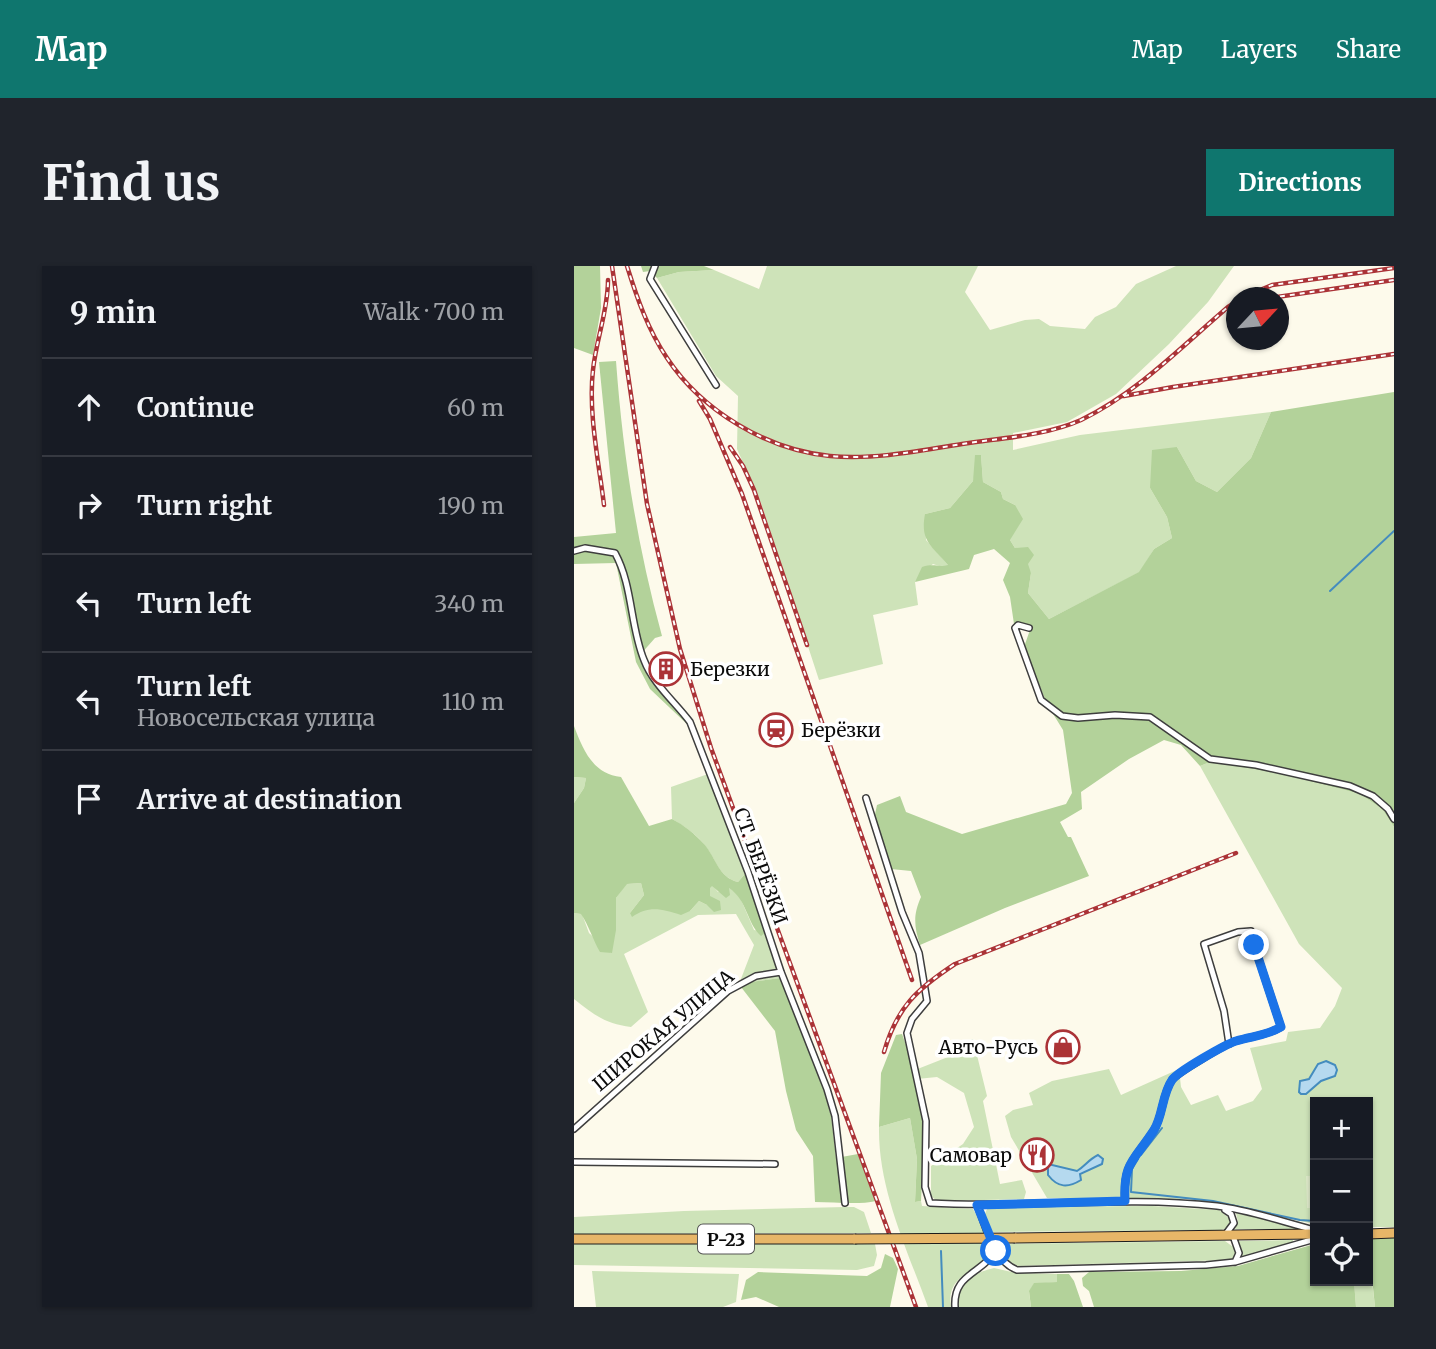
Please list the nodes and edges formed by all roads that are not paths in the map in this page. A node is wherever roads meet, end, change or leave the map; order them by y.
1 (655, 266) edge
2 (716, 385) dead end
3 (574, 551) edge
4 (1029, 628) dead end
5 (866, 798) dead end
6 (1394, 819) edge
7 (781, 972) junction
8 (1229, 1044) junction
9 (574, 1129) edge
10 (574, 1162) edge
11 (775, 1164) dead end
12 (1125, 1201) junction
13 (845, 1203) dead end
14 (977, 1205) junction
15 (1220, 1206) junction
16 (1310, 1233) edge
17 (1373, 1234) edge
18 (1394, 1234) edge
19 (1310, 1235) edge
20 (1228, 1236) junction
21 (1310, 1237) edge
22 (574, 1239) edge
23 (996, 1251) junction
24 (1235, 1262) junction
25 (955, 1307) edge

1 - 2 street
3 - 7 street, СТ. БЕРЁЗКИ
4 - 6 street
5 - 14 street
7 - 9 street, ШИРОКАЯ УЛИЦА
7 - 13 street, СТ. БЕРЁЗКИ
8 - 8 street
8 - 12 street
10 - 11 street
12 - 14 street
12 - 15 street
14 - 23 street
15 - 16 street
15 - 20 street
17 - 18 highway
19 - 20 highway, Р-23
20 - 22 highway, Р-23, bridge
20 - 24 street
21 - 24 street
23 - 24 street
23 - 25 street

